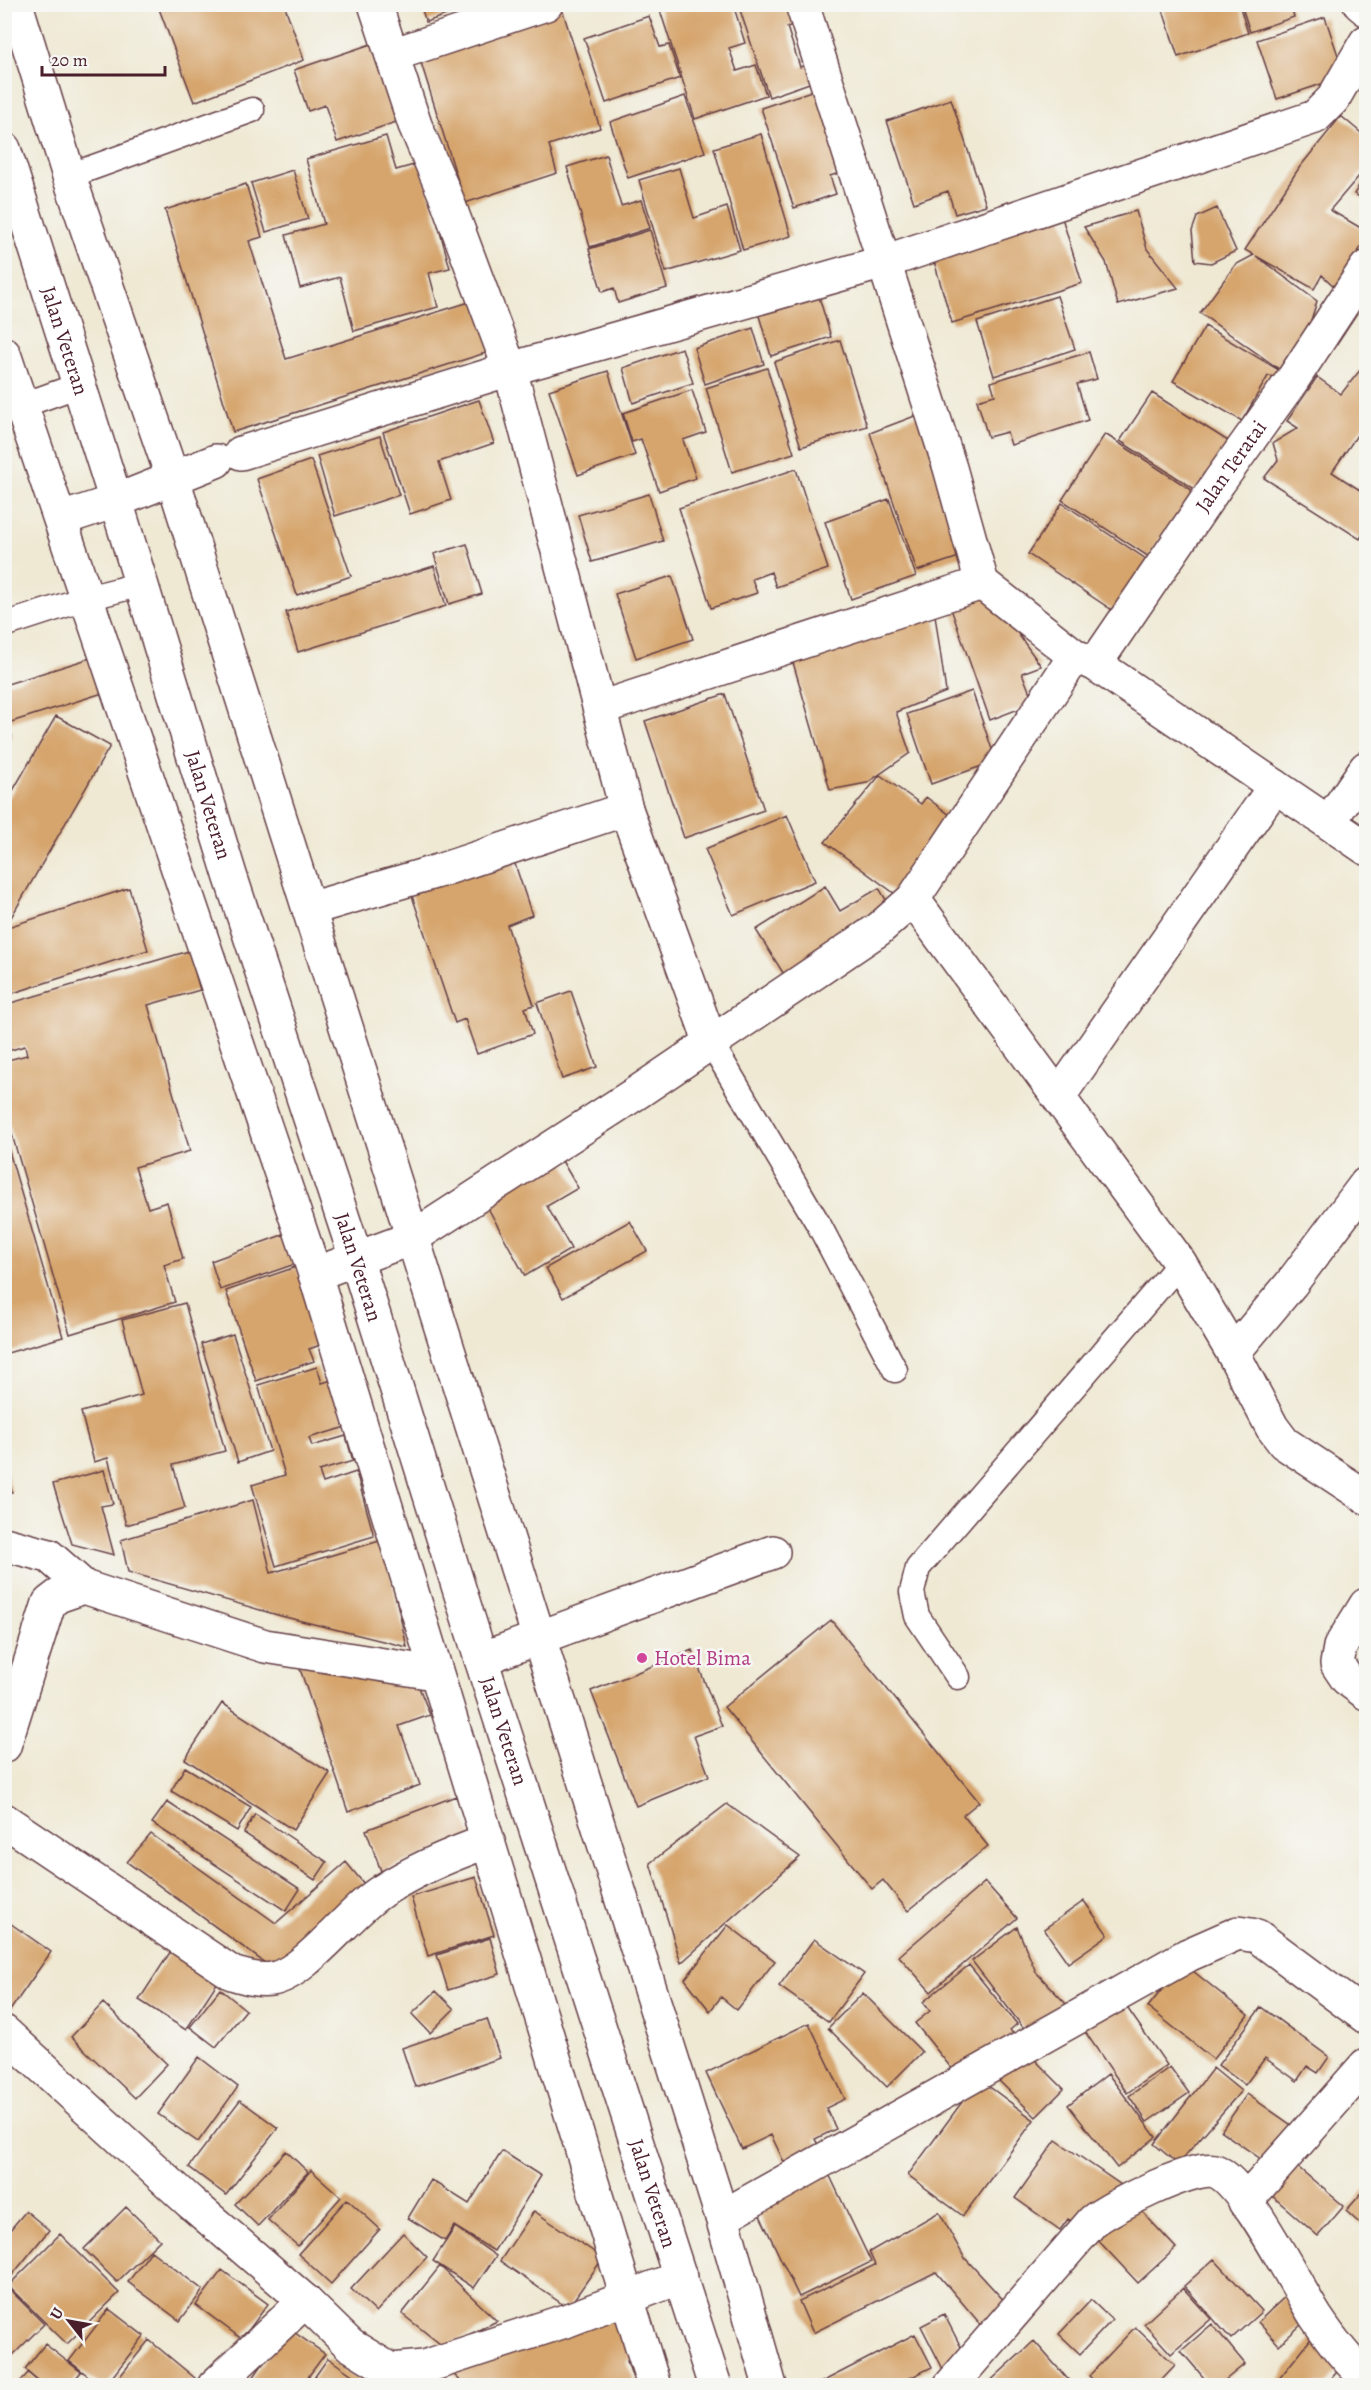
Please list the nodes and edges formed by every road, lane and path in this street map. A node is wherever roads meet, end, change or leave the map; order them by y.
1 (16, 4) edge
2 (375, 4) edge
3 (546, 4) edge
4 (802, 4) edge
5 (1360, 4) edge
6 (1366, 9) edge
7 (1366, 42) edge
8 (392, 55) junction
9 (252, 110) dead end
10 (4, 149) edge
11 (69, 176) junction
12 (884, 262) junction
13 (1366, 268) edge
14 (4, 354) edge
15 (510, 369) junction
16 (79, 385) junction
17 (13, 409) edge
18 (173, 479) junction
19 (116, 501) junction
20 (61, 519) junction
21 (982, 583) junction
22 (142, 584) junction
23 (87, 598) junction
24 (4, 626) edge
25 (1085, 660) junction
26 (600, 708) junction
27 (1366, 768) edge
28 (1275, 786) junction
29 (626, 809) junction
30 (1329, 822) junction
31 (1366, 848) edge
32 (913, 898) junction
33 (309, 909) junction
34 (710, 1041) junction
35 (1059, 1096) junction
36 (1366, 1184) edge
37 (412, 1238) junction
38 (356, 1258) junction
39 (1180, 1263) junction
40 (315, 1274) junction
41 (1233, 1353) junction
42 (895, 1370) dead end
43 (1366, 1497) edge
44 (4, 1544) edge
45 (773, 1552) dead end
46 (84, 1587) junction
47 (1366, 1605) edge
48 (539, 1638) junction
49 (481, 1659) junction
50 (434, 1673) junction
51 (958, 1677) dead end
52 (1366, 1693) edge
53 (4, 1746) edge
54 (4, 1820) edge
55 (486, 1842) junction
56 (1366, 2017) edge
57 (4, 2032) edge
58 (1366, 2065) edge
59 (1245, 2202) junction
60 (722, 2217) junction
61 (681, 2277) junction
62 (626, 2298) junction
63 (305, 2301) junction
64 (1366, 2377) edge
65 (214, 2385) edge
66 (654, 2385) edge
67 (715, 2385) edge
68 (770, 2385) edge
69 (950, 2385) edge

1 - 11 street
2 - 8 street
3 - 8 street
4 - 12 street
5 - 6 street
7 - 12 street
8 - 15 street
9 - 11 lane
10 - 16 street, Jalan Veteran
11 - 18 street
12 - 15 street
12 - 21 street
13 - 25 street, Jalan Teratai
14 - 17 street
15 - 18 street
15 - 26 street
16 - 17 lane
16 - 19 street, Jalan Veteran
17 - 20 street
18 - 19 street
18 - 33 street
19 - 20 street
19 - 22 street, Jalan Veteran
20 - 23 street
21 - 25 street
21 - 26 street
22 - 23 lane
22 - 38 street, Jalan Veteran
23 - 24 lane
23 - 40 street
25 - 28 street
25 - 32 street, Jalan Teratai
26 - 29 street
27 - 30 street
28 - 30 street
28 - 35 street
29 - 33 street
29 - 34 street
30 - 31 street
32 - 34 street, Jalan Teratai
32 - 35 street
33 - 37 street
34 - 37 street, Jalan Teratai
34 - 42 lane
35 - 39 street
36 - 41 street
37 - 38 street, Jalan Teratai
37 - 48 street
38 - 40 street, Jalan Teratai
38 - 49 street, Jalan Veteran
39 - 41 street
39 - 51 lane
40 - 50 street
41 - 43 street
44 - 46 street
45 - 48 street
46 - 50 street
46 - 53 street
47 - 52 street
48 - 49 street
48 - 60 street
49 - 61 street, Jalan Veteran
50 - 55 street
54 - 55 street
55 - 62 street
56 - 60 street
57 - 63 street
58 - 59 street
59 - 64 street
59 - 69 street
60 - 68 street
61 - 62 street
61 - 67 street, Jalan Veteran
62 - 63 street
62 - 66 street
63 - 65 street

